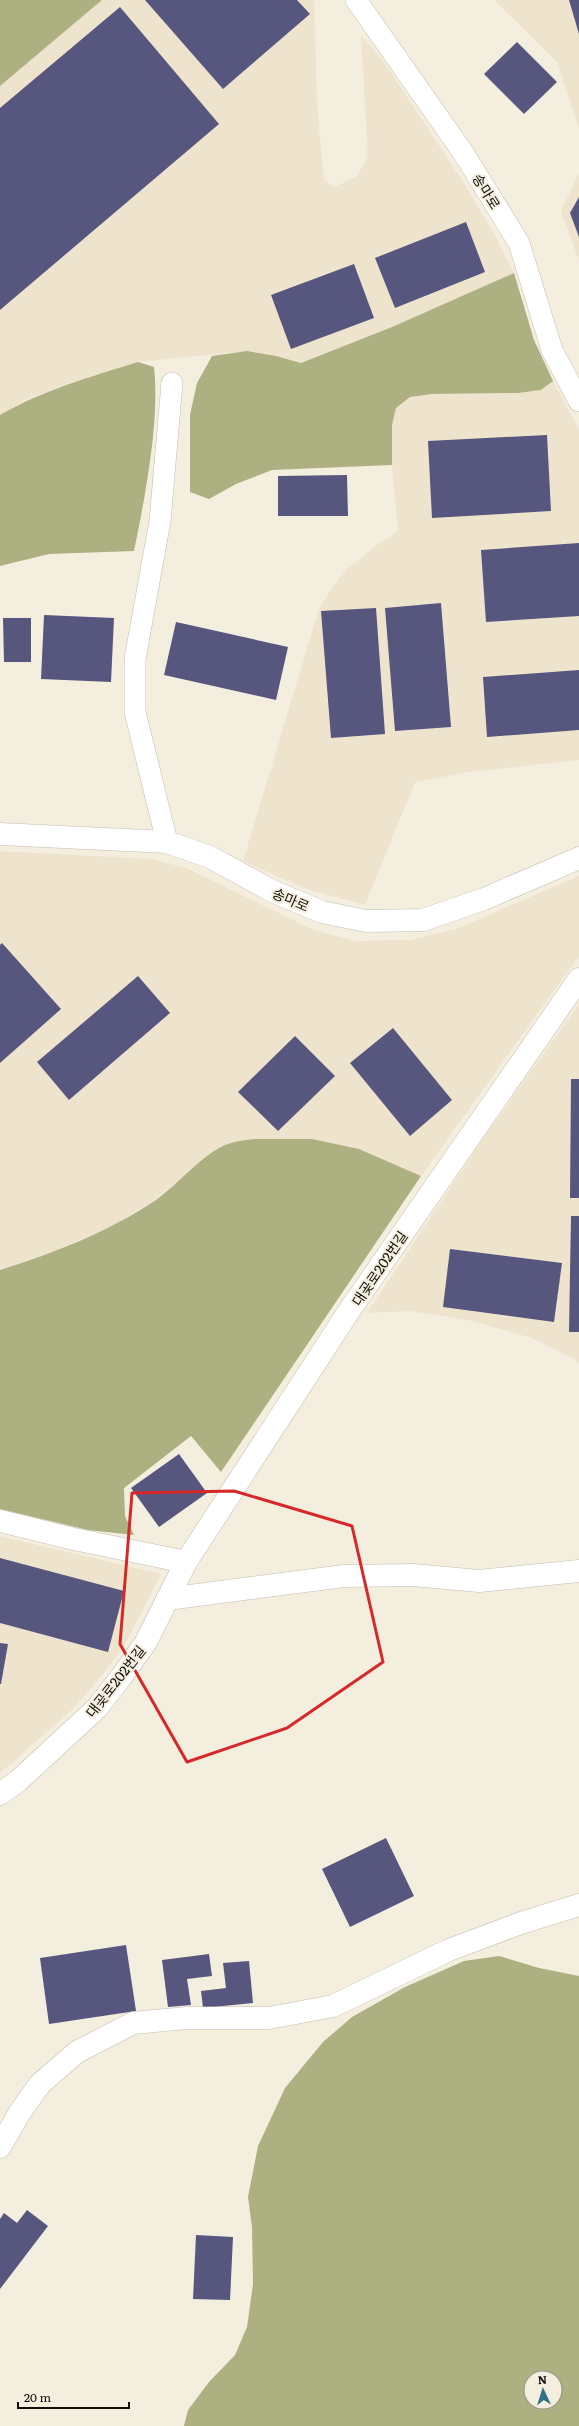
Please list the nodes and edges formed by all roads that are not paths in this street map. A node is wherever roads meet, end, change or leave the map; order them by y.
1 (356, 0) edge
2 (172, 383) dead end
3 (579, 401) edge
4 (0, 834) edge
5 (167, 842) junction
6 (579, 858) edge
7 (579, 979) edge
8 (0, 1521) edge
9 (186, 1562) junction
10 (579, 1571) edge
11 (167, 1599) junction
12 (0, 1794) edge
13 (579, 1905) edge
14 (0, 2147) edge

1 - 3 lane, 송마로
2 - 5 lane
4 - 5 street, 송마로
5 - 6 street, 송마로
7 - 9 street, 대곶로202번길
8 - 9 street
9 - 11 street, 대곶로202번길
10 - 11 street
11 - 12 street, 대곶로202번길
13 - 14 street

